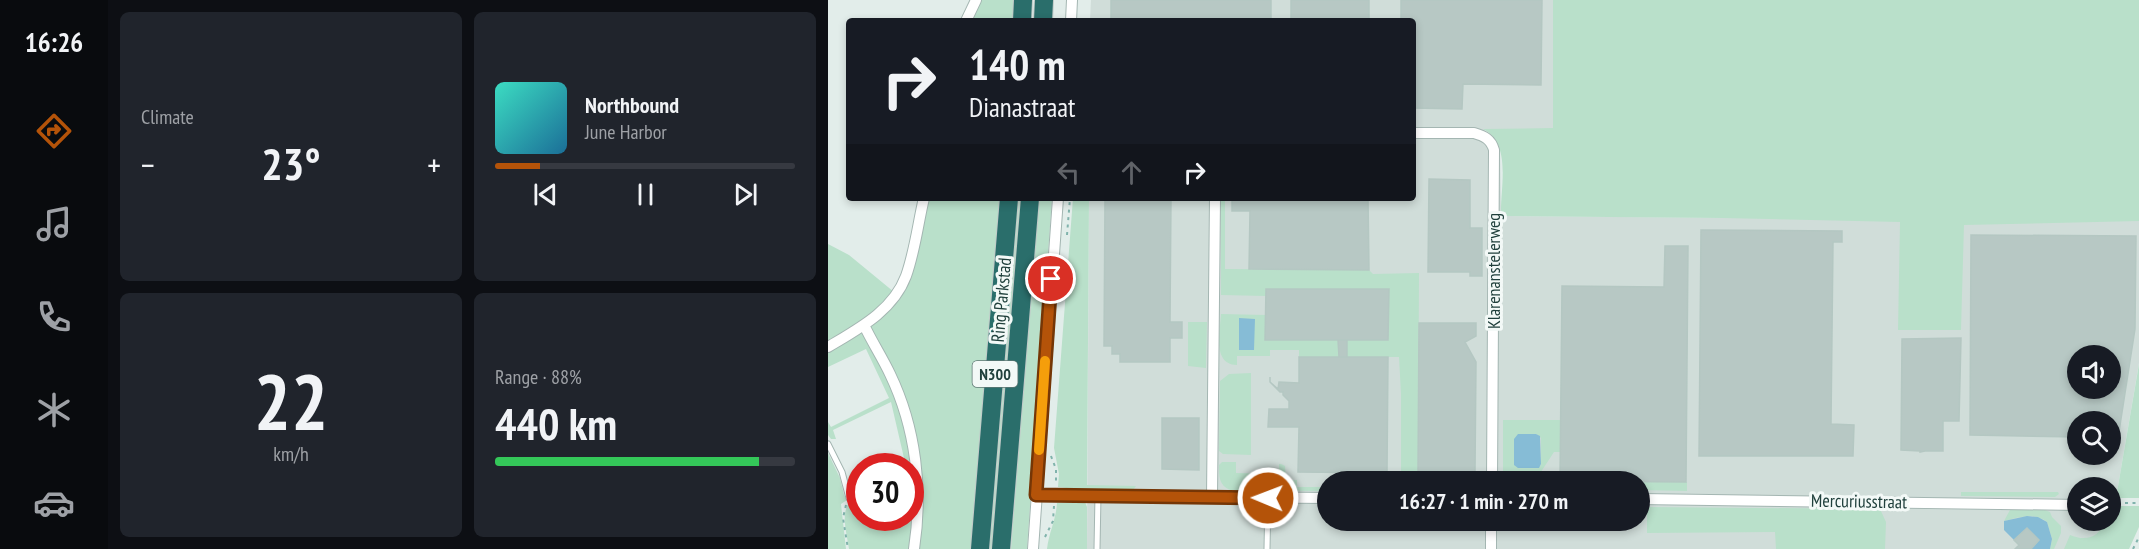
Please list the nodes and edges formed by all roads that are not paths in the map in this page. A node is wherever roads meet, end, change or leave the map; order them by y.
1 (976, 0) edge
2 (1023, 0) edge
3 (1044, 0) edge
4 (1072, 0) edge
5 (967, 18) edge
6 (1022, 18) edge
7 (1043, 18) edge
8 (1071, 18) edge
9 (1416, 133) edge
10 (923, 201) edge
11 (1009, 201) edge
12 (1030, 201) edge
13 (1058, 201) edge
14 (1215, 201) edge
15 (864, 326) junction
16 (828, 347) edge
17 (828, 444) edge
18 (1492, 471) edge
19 (846, 487) edge
20 (1036, 495) junction
21 (1098, 495) junction
22 (1212, 497) junction
23 (1268, 498) junction
24 (1317, 498) edge
25 (1650, 499) edge
26 (2067, 505) edge
27 (1491, 531) edge
28 (914, 549) edge
29 (980, 549) edge
30 (1001, 549) edge
31 (1033, 549) edge
32 (1097, 549) edge
33 (1267, 549) edge
34 (1491, 549) edge

1 - 5 street
2 - 6 highway
3 - 7 highway
4 - 8 street
9 - 18 street, Klarenanstelerweg
10 - 15 street
11 - 29 highway, Ring Parkstad / N300
12 - 30 highway, Ring Parkstad / N300
13 - 20 street
14 - 22 street
15 - 16 street
15 - 28 street
17 - 19 lane
20 - 21 street
20 - 31 street
21 - 22 street
21 - 32 lane
22 - 23 street
23 - 24 street
23 - 33 lane
25 - 26 street, Mercuriusstraat
27 - 34 street

